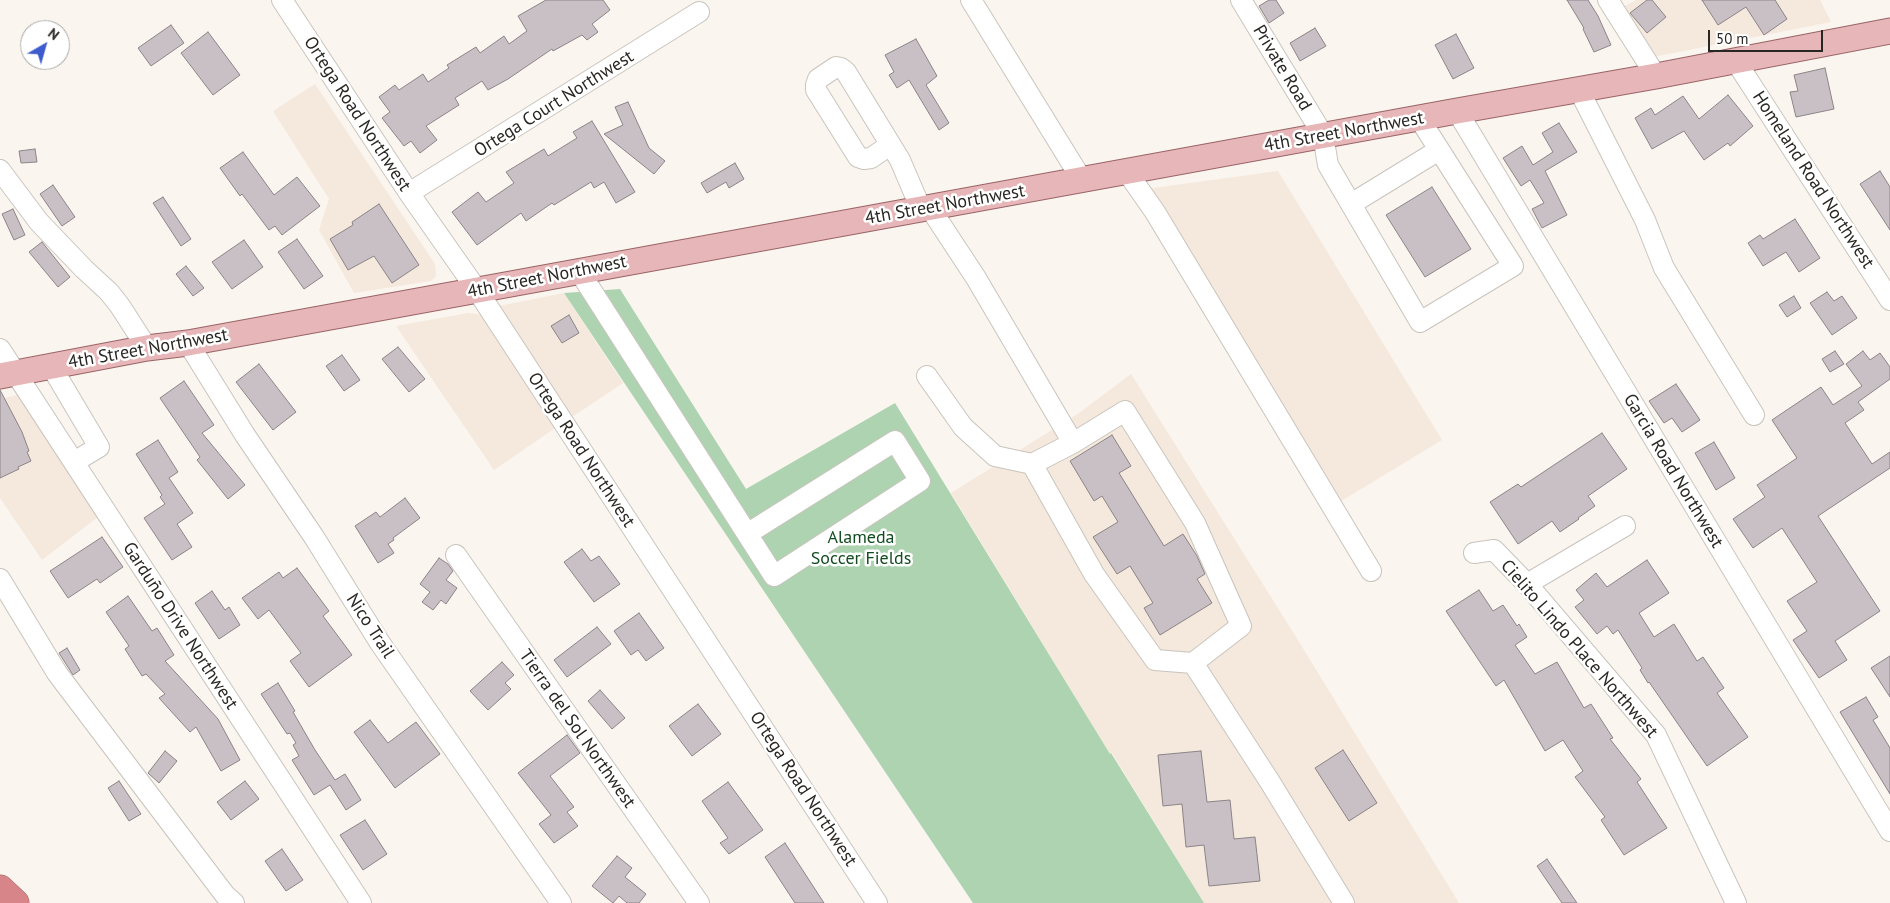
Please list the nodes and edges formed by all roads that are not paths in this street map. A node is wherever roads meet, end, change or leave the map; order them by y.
1 (282, 0) edge
2 (971, 0) edge
3 (1241, 0) edge
4 (1608, 0) edge
5 (699, 12) dead end
6 (1890, 31) edge
7 (1736, 60) junction
8 (1656, 76) junction
9 (1579, 90) junction
10 (1457, 111) junction
11 (1419, 118) junction
12 (1323, 135) junction
13 (890, 145) dead end
14 (1439, 150) junction
15 (0, 170) edge
16 (1127, 172) junction
17 (1082, 180) junction
18 (409, 194) junction
19 (1351, 204) junction
20 (926, 208) junction
21 (579, 270) junction
22 (477, 290) junction
23 (1890, 300) edge
24 (188, 343) junction
25 (147, 348) junction
26 (0, 349) edge
27 (51, 366) junction
28 (8, 374) edge
29 (927, 376) dead end
30 (1754, 415) dead end
31 (1073, 443) junction
32 (74, 462) junction
33 (1032, 464) junction
34 (1625, 526) dead end
35 (747, 534) junction
36 (1474, 554) dead end
37 (456, 555) dead end
38 (1371, 571) dead end
39 (0, 579) edge
40 (1527, 584) junction
41 (1193, 663) junction
42 (1890, 831) edge
43 (0, 889) edge
44 (15, 903) edge
45 (234, 903) edge
46 (360, 903) edge
47 (561, 903) edge
48 (699, 903) edge
49 (877, 903) edge
50 (1344, 903) edge
51 (1736, 903) edge

1 - 18 street, Ortega Road Northwest
2 - 17 street
3 - 12 street, Private Road
4 - 8 street
5 - 18 street, Ortega Court Northwest
6 - 7 main road, 4th Street Northwest
7 - 8 main road, 4th Street Northwest
7 - 23 street, Homeland Road Northwest
8 - 9 main road, 4th Street Northwest
9 - 10 main road, 4th Street Northwest
9 - 30 street
10 - 11 main road, 4th Street Northwest
10 - 42 street, Garcia Road Northwest
11 - 12 main road, 4th Street Northwest
11 - 14 street
12 - 16 main road, 4th Street Northwest
12 - 19 street
13 - 20 street
14 - 19 street
14 - 19 street
15 - 25 street
16 - 17 main road, 4th Street Northwest
16 - 38 street
17 - 20 main road, 4th Street Northwest
18 - 22 street, Ortega Road Northwest
20 - 21 main road, 4th Street Northwest
20 - 31 street
21 - 22 main road, 4th Street Northwest
21 - 35 street
22 - 24 main road, 4th Street Northwest
22 - 49 street, Ortega Road Northwest
24 - 25 main road, 4th Street Northwest
24 - 47 street, Nico Trail
25 - 27 main road, 4th Street Northwest
26 - 28 street, Garduño Drive Northwest
27 - 28 main road, 4th Street Northwest
27 - 32 street
28 - 32 street, Garduño Drive Northwest
29 - 33 street
31 - 33 street
31 - 41 street
32 - 46 street, Garduño Drive Northwest
33 - 41 street
34 - 40 street
35 - 35 street
36 - 40 street, Cielito Lindo Place Northwest
37 - 48 street, Tierra del Sol Northwest
39 - 45 street
40 - 51 street, Cielito Lindo Place Northwest
41 - 50 street
43 - 44 highway

